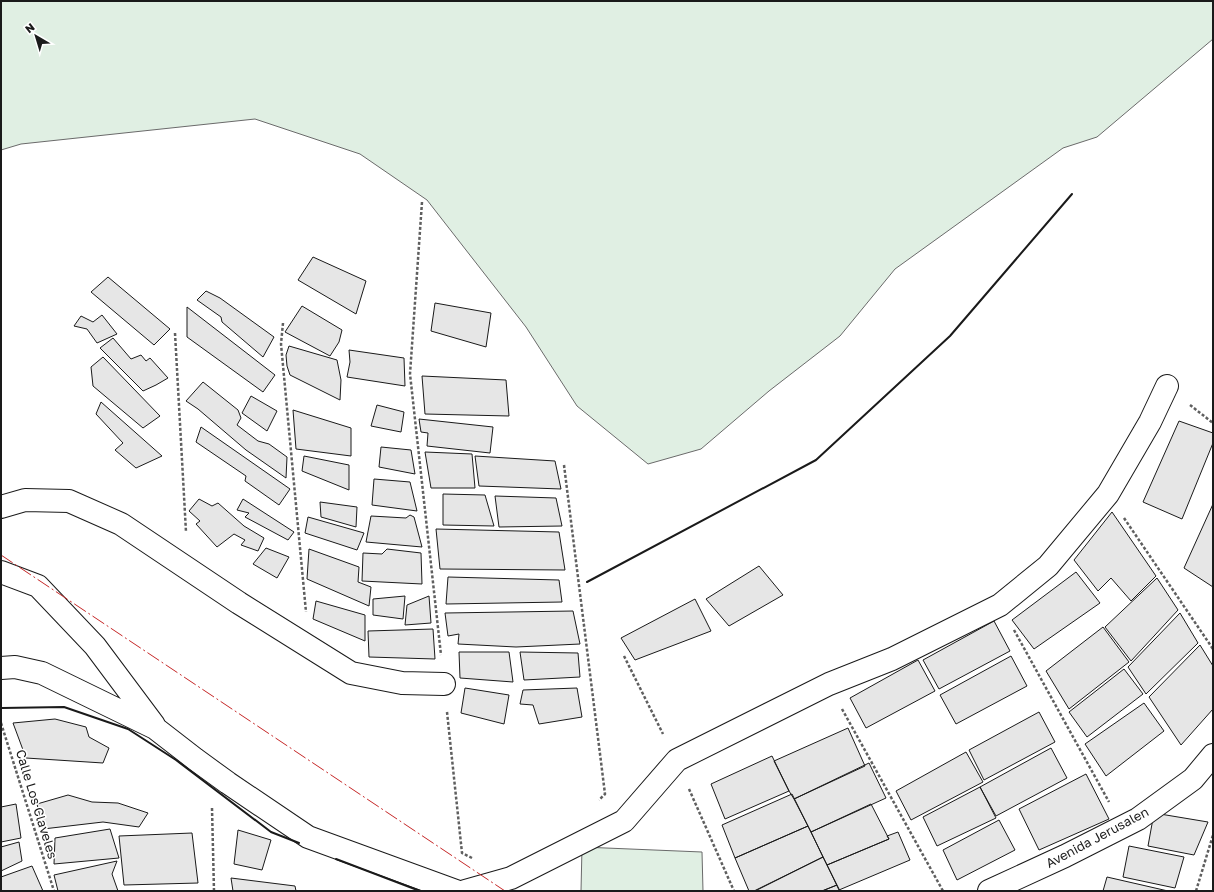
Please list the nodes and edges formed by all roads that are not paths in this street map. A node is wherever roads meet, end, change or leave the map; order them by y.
1 (1167, 386) dead end
2 (1, 507) edge
3 (1, 572) edge
4 (1, 668) edge
5 (444, 684) road end
6 (156, 728) junction
7 (1213, 755) edge
8 (456, 891) edge
9 (465, 891) edge
10 (989, 891) edge

1 - 9 street
2 - 5 street
3 - 6 street
4 - 6 street
6 - 8 street
7 - 10 street, Avenida Jerusalen

